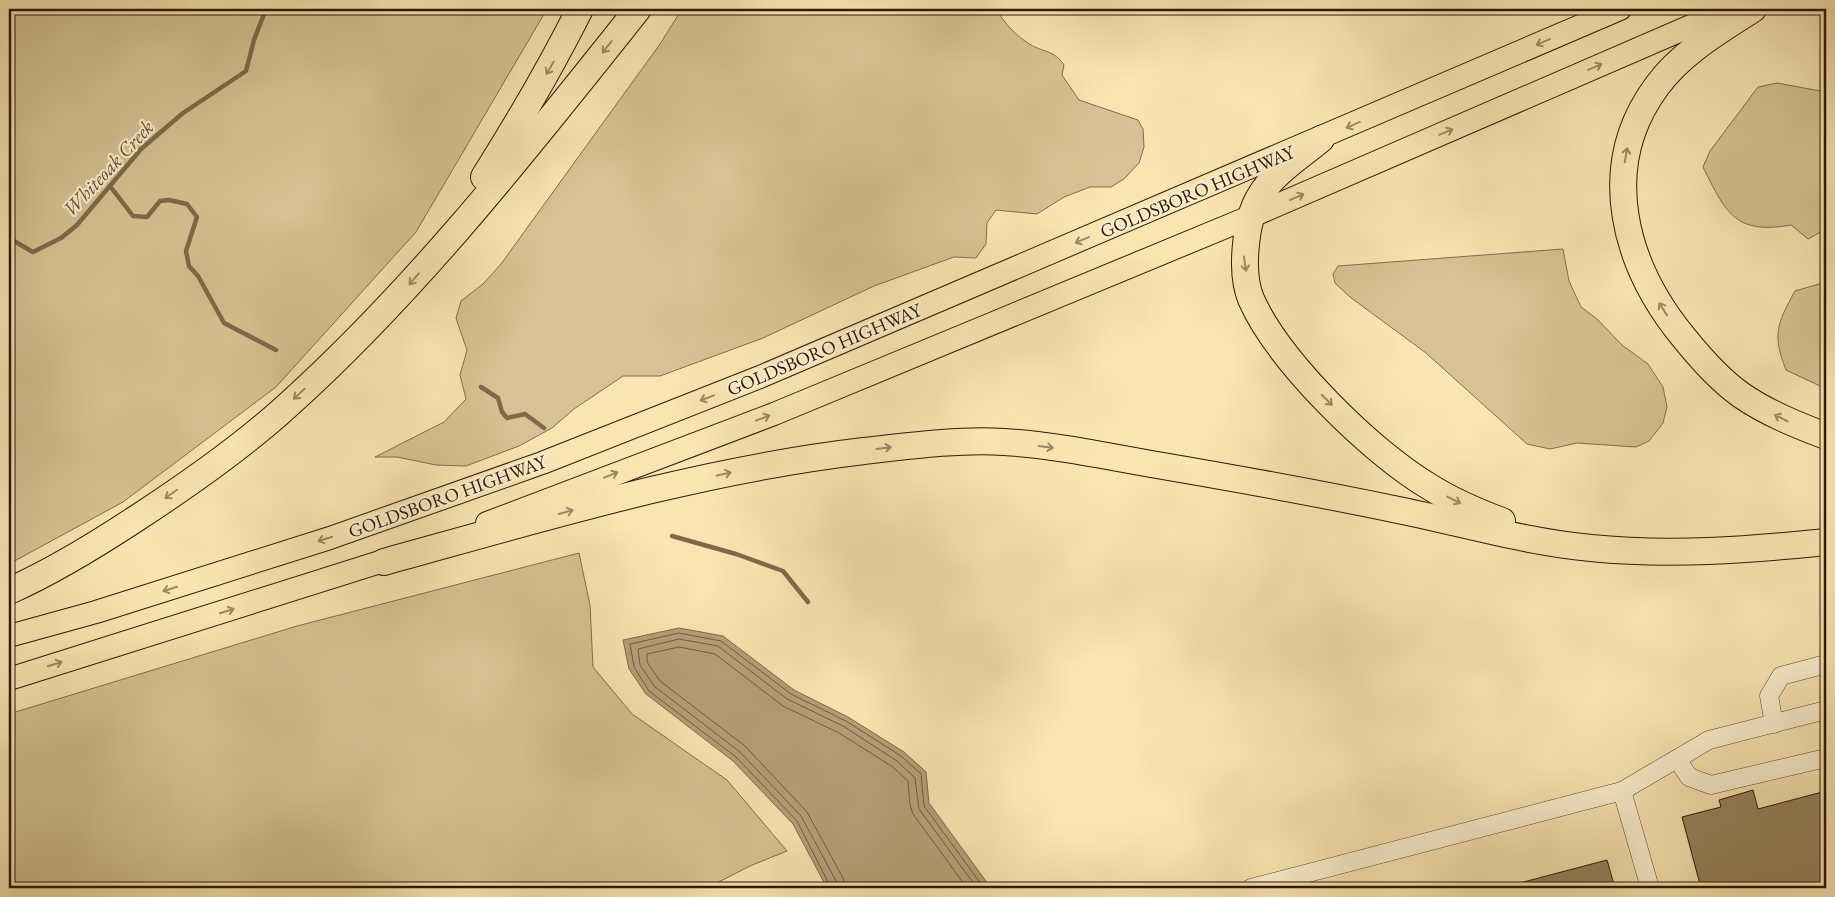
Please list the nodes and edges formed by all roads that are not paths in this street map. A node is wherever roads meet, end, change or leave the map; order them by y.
1 (580, 9) edge
2 (638, 9) edge
3 (1620, 9) edge
4 (1730, 9) edge
5 (1753, 9) edge
6 (1320, 139) junction
7 (1252, 216) junction
8 (435, 255) junction
9 (1826, 436) edge
10 (1826, 542) edge
11 (1592, 549) junction
12 (384, 562) junction
13 (9, 592) edge
14 (9, 636) edge
15 (1826, 664) edge
16 (9, 679) edge
17 (1826, 710) edge
18 (1774, 724) junction
19 (1826, 758) edge
20 (1677, 759) junction
21 (1622, 791) junction
22 (1251, 888) edge
23 (1650, 888) edge

1 -> 8 highway
2 -> 8 highway
3 -> 6 main road, GOLDSBORO HIGHWAY
7 -> 4 main road
9 -> 5 highway
6 - 7 highway
6 -> 14 main road, GOLDSBORO HIGHWAY
7 -> 11 highway
12 -> 7 main road
8 -> 13 highway
10 - 11 highway
12 -> 11 highway
16 -> 12 main road
15 - 18 lane
17 - 18 lane
18 - 20 lane
19 - 20 lane
20 - 21 lane
21 - 22 lane
21 - 23 lane

